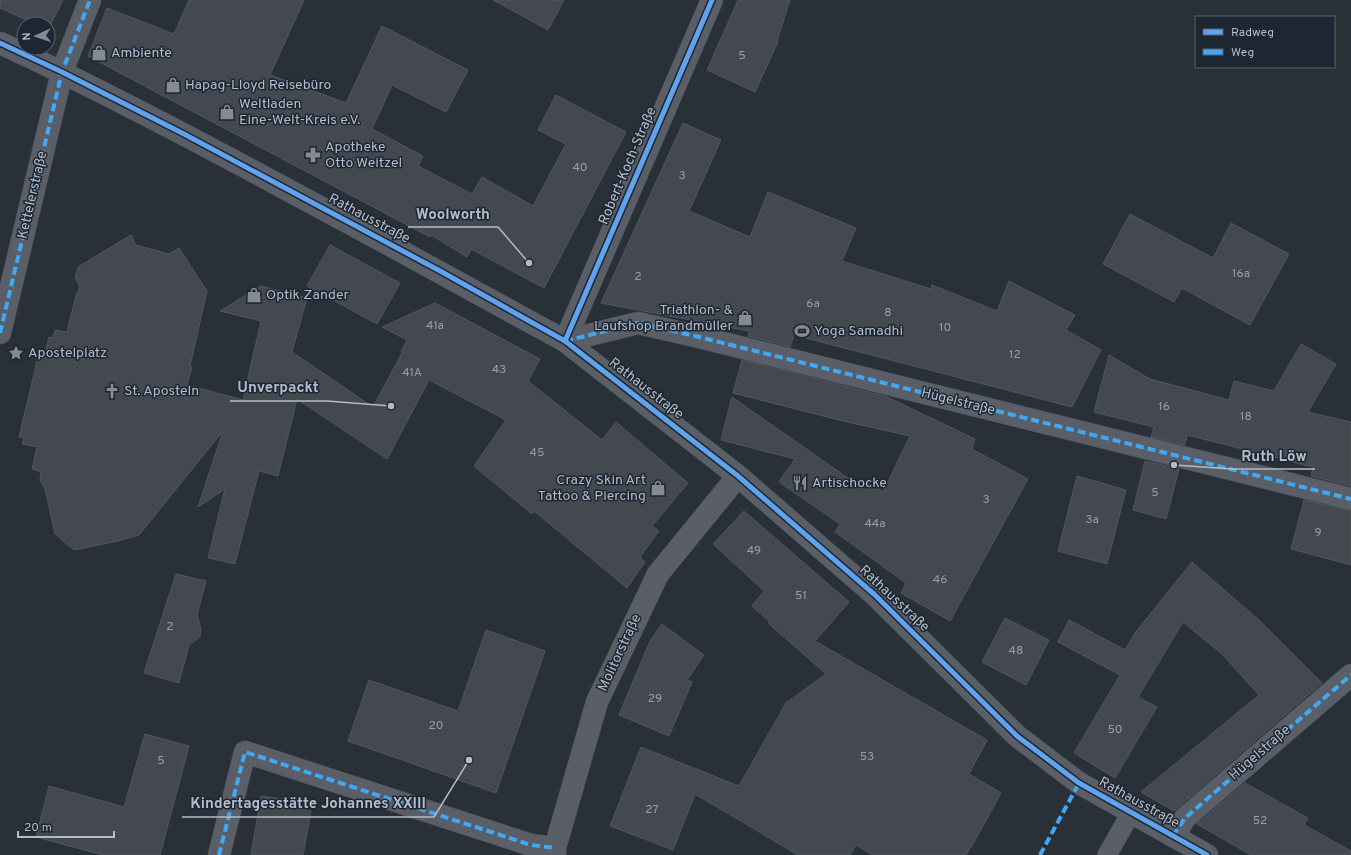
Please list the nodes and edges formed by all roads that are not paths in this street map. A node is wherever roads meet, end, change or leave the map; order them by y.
1 (90, 0) edge
2 (712, 0) edge
3 (0, 42) edge
4 (62, 72) junction
5 (1, 323) edge
6 (566, 341) junction
7 (738, 476) junction
8 (1351, 499) edge
9 (1351, 675) edge
10 (1131, 813) junction
11 (1189, 848) edge
12 (555, 852) edge
13 (220, 855) edge
14 (1107, 855) edge

1 - 4 street, Kettelerstraße
2 - 6 street, Robert-Koch-Straße
3 - 4 street, Rathausstraße
4 - 5 street, Kettelerstraße
4 - 6 street, Rathausstraße
6 - 7 street, Rathausstraße
6 - 8 street, Hügelstraße
7 - 10 street, Rathausstraße
7 - 12 street, Molitorstraße
9 - 11 street, Hügelstraße
10 - 11 street, Rathausstraße
10 - 14 lane
12 - 13 street

